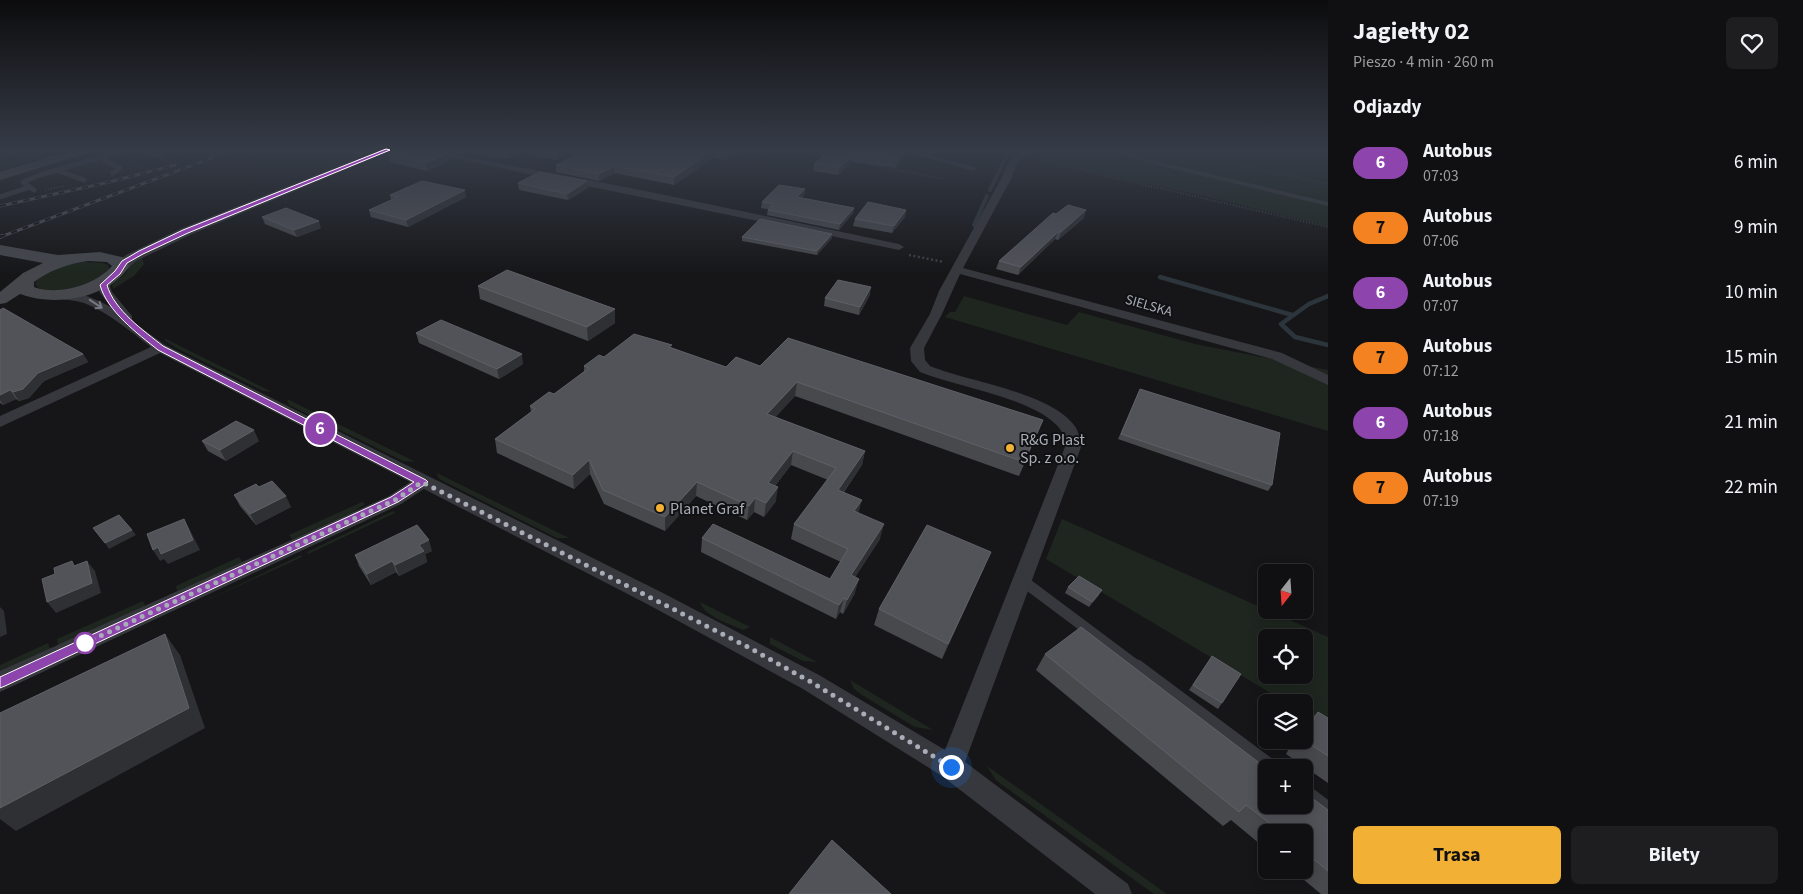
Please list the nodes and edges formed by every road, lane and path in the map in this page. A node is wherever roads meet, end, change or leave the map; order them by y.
1 (21, 192) edge
2 (285, 192) edge
3 (627, 192) edge
4 (999, 192) edge
5 (1184, 192) edge
6 (1276, 192) edge
7 (0, 197) edge
8 (1328, 204) edge
9 (1328, 228) edge
10 (186, 232) junction
11 (899, 248) joint
12 (0, 251) edge
13 (87, 258) junction
14 (958, 268) junction
15 (116, 273) junction
16 (27, 280) junction
17 (53, 295) junction
18 (0, 299) edge
19 (0, 308) edge
20 (131, 325) junction
21 (160, 348) junction
22 (1328, 381) edge
23 (0, 422) edge
24 (422, 482) junction
25 (1023, 581) junction
26 (0, 682) edge
27 (1262, 759) edge
28 (951, 767) junction
29 (1313, 797) edge
30 (1328, 808) edge
31 (1118, 894) edge

1 - 7 lane
2 - 10 street
3 - 11 street
4 - 14 street
5 - 9 path
6 - 8 street
10 - 13 street
10 - 15 street
11 - 14 path
12 - 13 main road
12 - 16 main road
13 - 15 main road
13 - 16 main road
14 - 22 street, SIELSKA
14 - 25 street
15 - 17 main road
15 - 20 street
16 - 17 main road
16 - 18 main road
17 - 19 main road
17 -> 20 street
20 - 21 street
21 - 23 street
21 - 24 street
24 - 26 street
24 - 28 street
25 - 27 lane
25 - 28 street
28 - 31 street
29 - 30 lane

